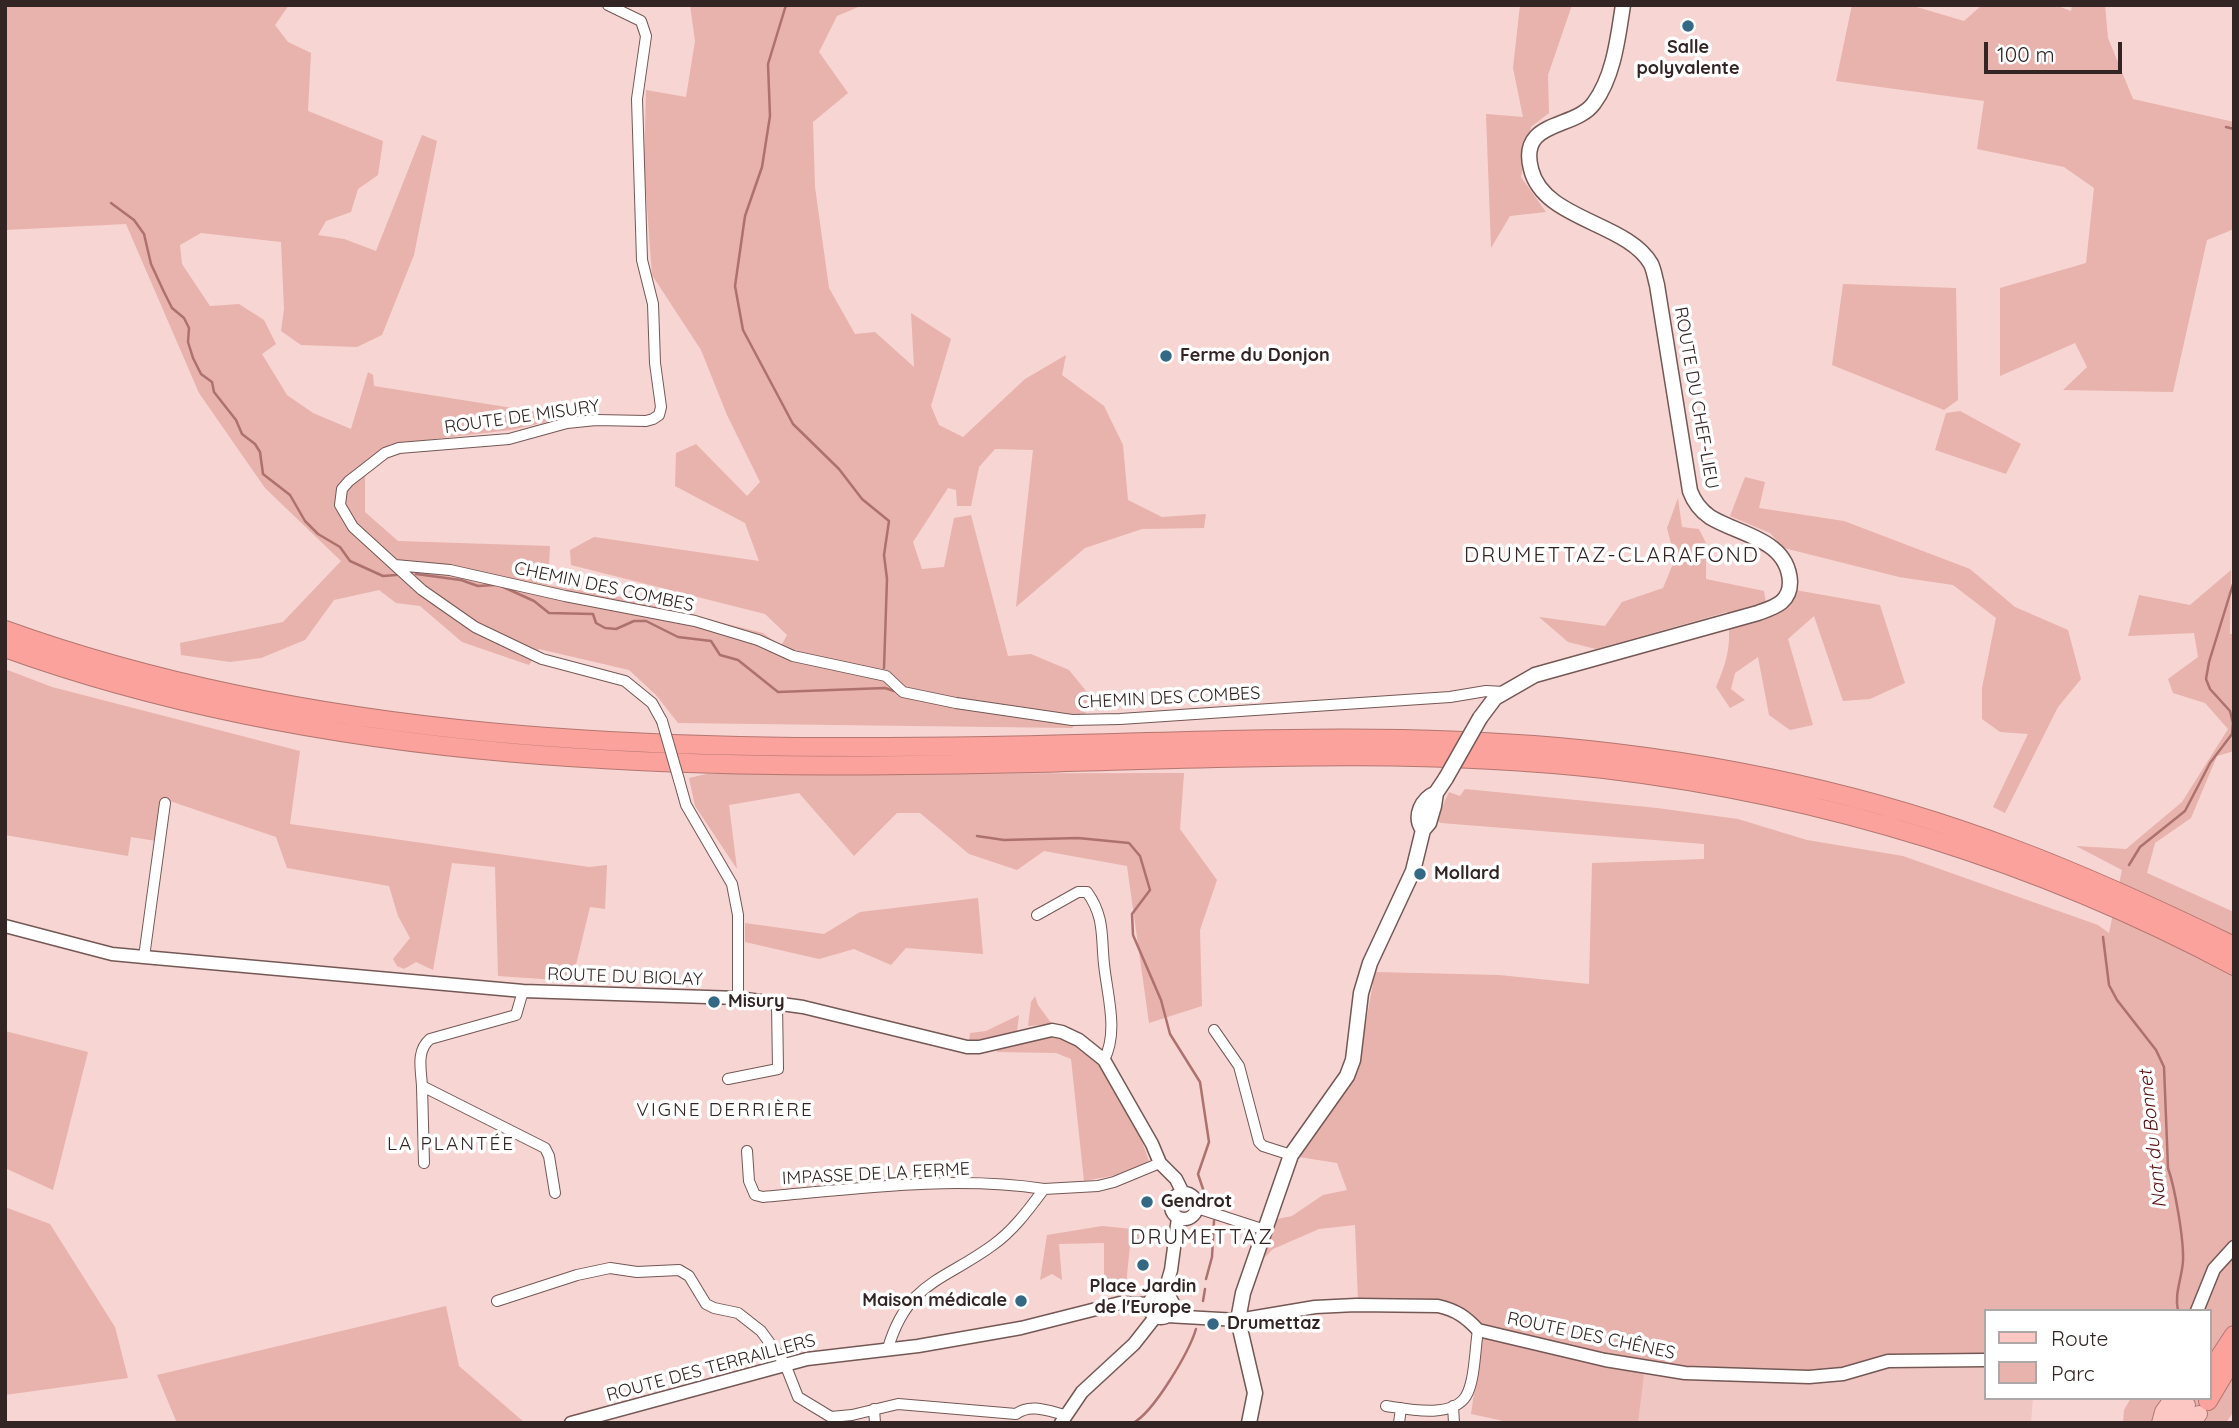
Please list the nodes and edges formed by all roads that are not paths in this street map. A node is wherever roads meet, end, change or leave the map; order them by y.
1 (608, 5) edge
2 (1623, 5) edge
3 (395, 565) junction
4 (5, 630) edge
5 (5, 648) edge
6 (1504, 692) junction
7 (165, 803) dead end
8 (1037, 915) dead end
9 (5, 926) edge
10 (2189, 943) junction
11 (2234, 946) edge
12 (144, 957) junction
13 (2234, 966) edge
14 (2234, 973) edge
15 (523, 991) junction
16 (738, 998) junction
17 (777, 1004) junction
18 (1214, 1030) dead end
19 (1104, 1060) junction
20 (728, 1079) dead end
21 (422, 1086) junction
22 (747, 1151) dead end
23 (1291, 1154) junction
24 (424, 1163) dead end
25 (1164, 1167) junction
26 (1044, 1189) junction
27 (555, 1193) dead end
28 (1180, 1194) junction
29 (1197, 1208) junction
30 (1181, 1218) junction
31 (1265, 1230) junction
32 (2234, 1247) edge
33 (497, 1301) dead end
34 (1159, 1306) junction
35 (2198, 1309) edge
36 (1191, 1317) joint
37 (1238, 1320) junction
38 (1478, 1330) junction
39 (2234, 1334) edge
40 (888, 1348) junction
41 (2211, 1351) edge
42 (2234, 1357) edge
43 (2211, 1358) edge
44 (1983, 1360) edge
45 (785, 1364) junction
46 (2211, 1370) edge
47 (2211, 1384) edge
48 (1386, 1406) dead end
49 (1453, 1406) junction
50 (2192, 1407) edge
51 (1401, 1408) junction
52 (874, 1409) junction
53 (1063, 1419) edge
54 (571, 1423) edge
55 (875, 1423) edge
56 (1249, 1423) edge
57 (1399, 1423) edge
58 (1454, 1423) edge
59 (2162, 1423) edge
60 (2173, 1423) edge

1 - 3 street, ROUTE DE MISURY
2 - 6 main road, ROUTE DU CHEF-LIEU
3 - 6 street, CHEMIN DES COMBES
3 - 16 street, ROUTE DE MISURY, bridge
4 - 11 highway
5 - 10 highway
6 - 23 main road, ROUTE DU CHEF-LIEU, bridge
7 - 12 street
8 - 19 street
9 - 12 street, ROUTE DU BIOLAY
10 - 13 highway
10 - 14 highway
12 - 15 street, ROUTE DU BIOLAY
15 - 16 street, ROUTE DU BIOLAY
15 - 21 street
16 - 17 street, ROUTE DU BIOLAY
17 - 19 street, ROUTE DU BIOLAY
17 - 20 street
18 - 23 street
19 - 25 street, ROUTE DU BIOLAY
21 - 24 street
21 - 27 street
22 - 26 street, IMPASSE DE LA FERME
23 - 31 main road
25 - 26 street
25 - 28 street, ROUTE DU BIOLAY
26 - 40 street
28 - 29 street
28 - 30 street
29 - 30 street
29 - 31 street
30 - 34 street
31 - 37 main road
32 - 35 street
33 - 45 street
34 - 36 street, ROUTE DES TERRAILLERS
34 - 40 street, ROUTE DES TERRAILLERS
34 - 53 street
36 - 37 street, ROUTE DES CHÊNES
37 - 38 street, ROUTE DES CHÊNES
37 - 56 main road
38 - 44 street, ROUTE DES CHÊNES
38 - 49 street
39 - 41 highway
39 - 43 highway
39 - 46 highway
40 - 45 street, ROUTE DES TERRAILLERS
42 - 47 highway
45 - 52 street
45 - 54 street, ROUTE DES TERRAILLERS
48 - 51 street
49 - 51 street
49 - 58 street
50 - 59 main road
50 - 60 main road
51 - 57 street
52 - 53 street
52 - 55 street

